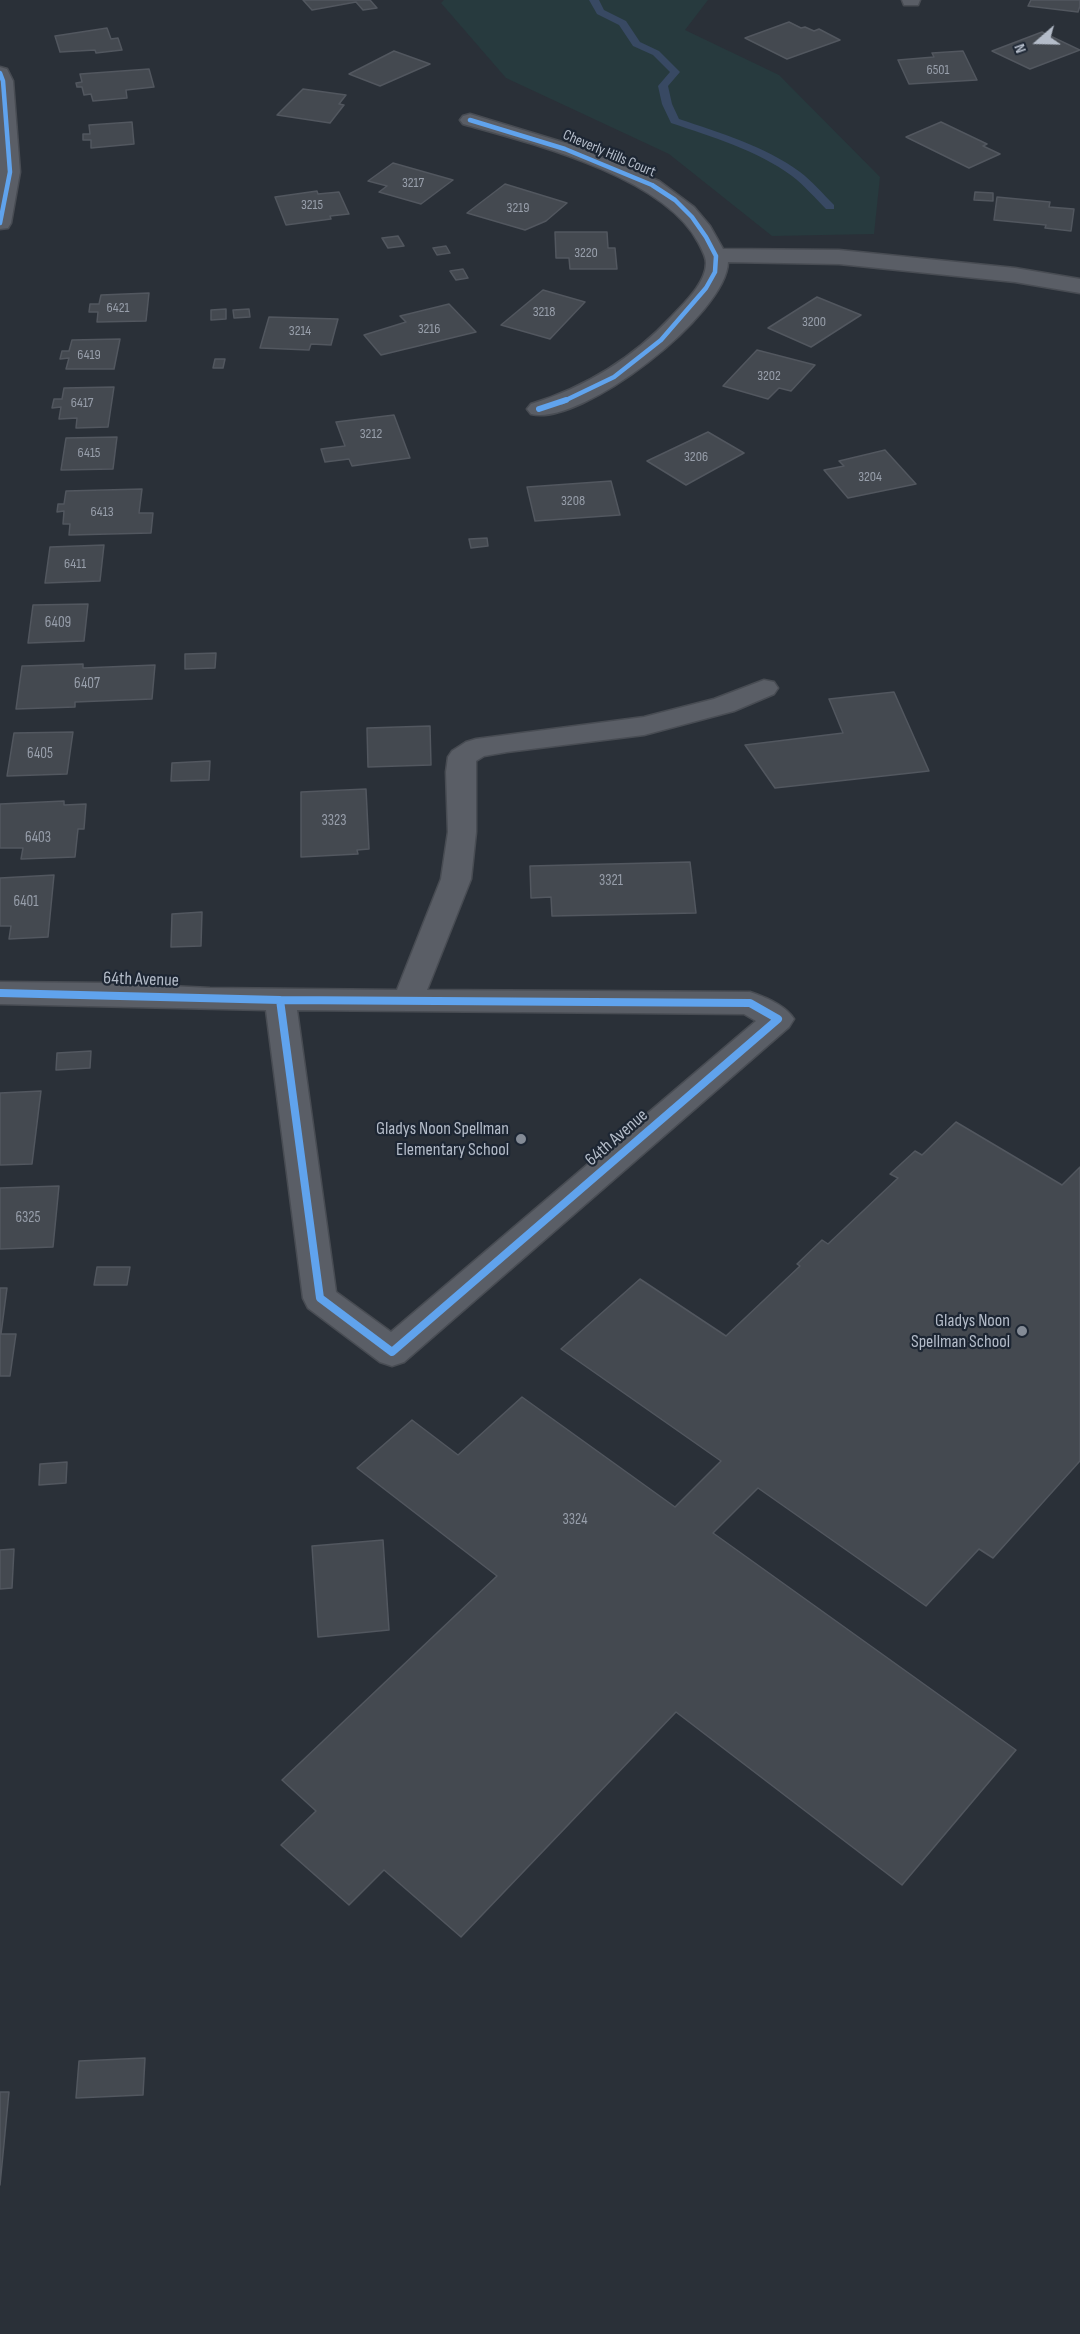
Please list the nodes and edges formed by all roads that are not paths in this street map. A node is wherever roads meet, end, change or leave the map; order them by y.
1 (0, 73) edge
2 (470, 120) dead end
3 (0, 223) edge
4 (715, 255) junction
5 (1080, 286) edge
6 (539, 409) dead end
7 (764, 688) dead end
8 (0, 993) edge
9 (280, 999) junction
10 (408, 1000) junction

1 - 3 street
2 - 4 street, Cheverly Hills Court
4 - 5 street
4 - 6 street
7 - 10 street
8 - 9 street, 64th Avenue
9 - 10 street, 64th Avenue
9 - 10 street, 64th Avenue

